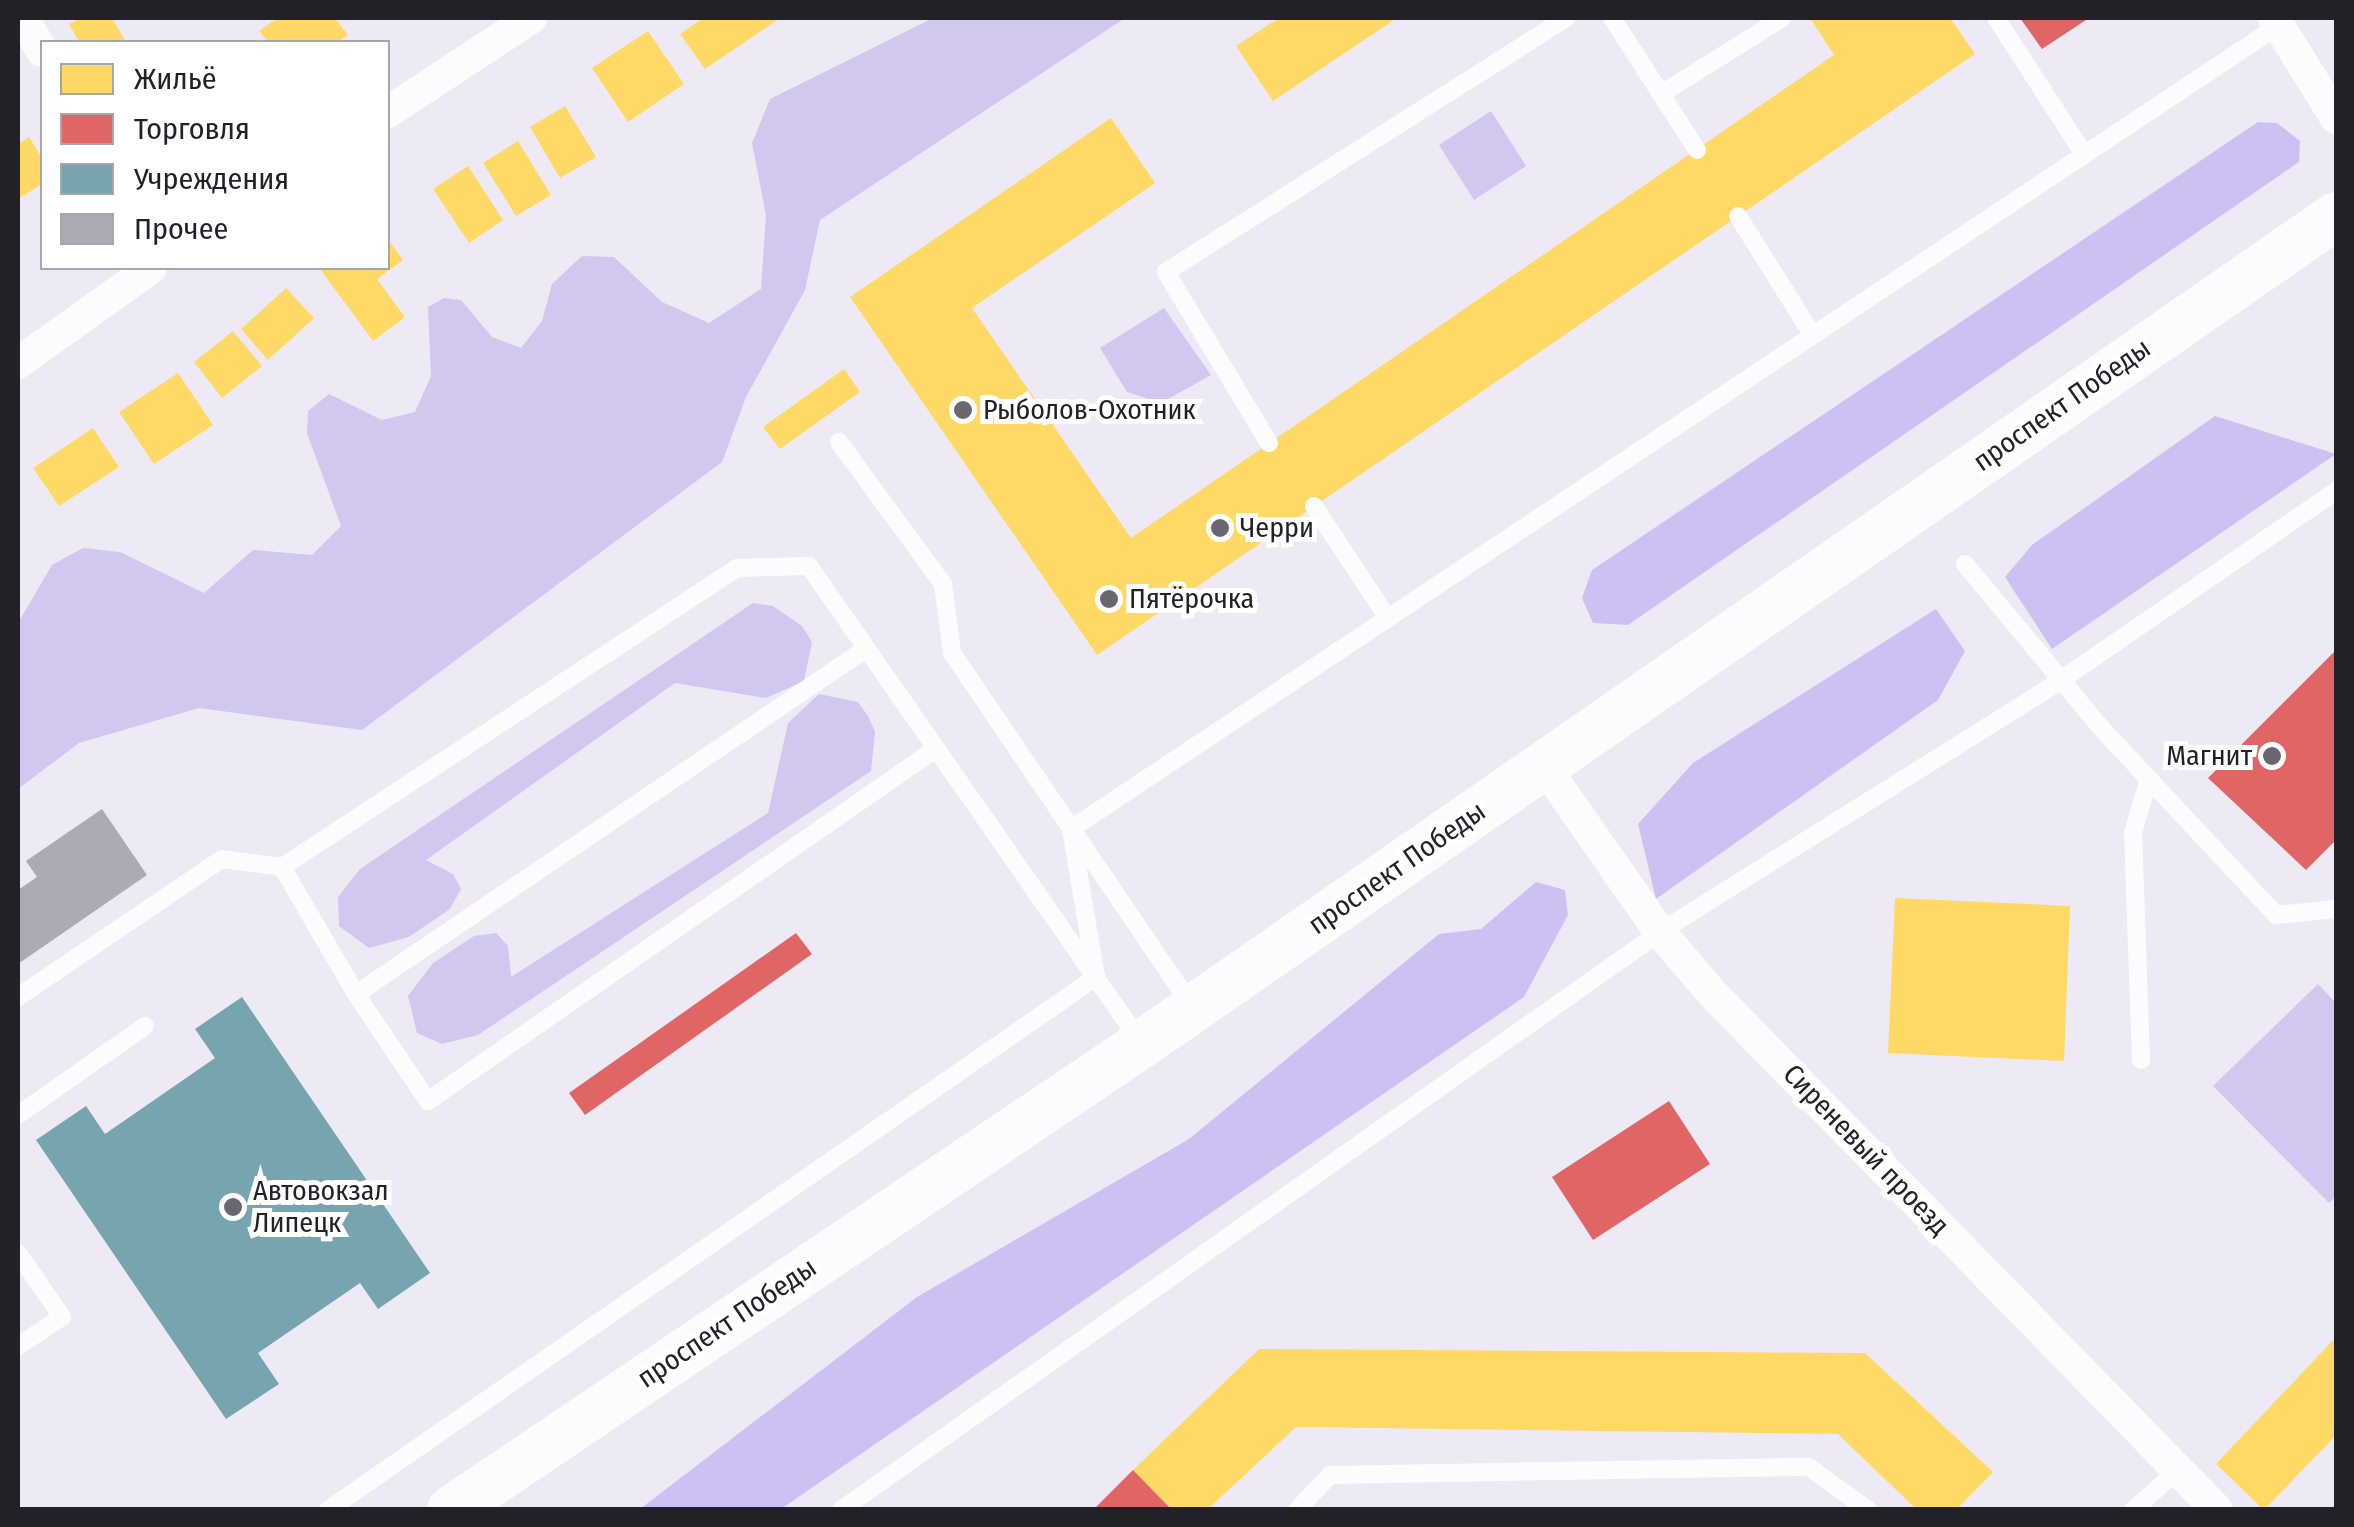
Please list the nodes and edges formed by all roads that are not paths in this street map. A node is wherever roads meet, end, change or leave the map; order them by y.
1 (23, 18) edge
2 (532, 18) edge
3 (1566, 18) edge
4 (1612, 18) edge
5 (1782, 18) edge
6 (1996, 18) edge
7 (2276, 22) edge
8 (40, 48) edge
9 (1661, 94) junction
10 (390, 111) edge
11 (2336, 118) edge
12 (1697, 150) dead end
13 (2084, 154) junction
14 (1738, 216) dead end
15 (2336, 216) edge
16 (148, 270) edge
17 (1812, 334) junction
18 (18, 363) edge
19 (839, 442) dead end
20 (1269, 443) dead end
21 (2336, 491) edge
22 (1314, 506) dead end
23 (1964, 564) dead end
24 (1387, 617) junction
25 (864, 650) junction
26 (2061, 680) junction
27 (936, 748) junction
28 (1544, 766) junction
29 (2149, 778) junction
30 (1071, 829) junction
31 (282, 866) junction
32 (2336, 910) edge
33 (1660, 932) junction
34 (1096, 978) junction
35 (356, 994) junction
36 (18, 997) edge
37 (1193, 1008) junction
38 (145, 1026) dead end
39 (1142, 1044) junction
40 (2141, 1060) dead end
41 (18, 1115) edge
42 (18, 1253) edge
43 (18, 1346) edge
44 (2177, 1472) junction
45 (328, 1510) edge
46 (451, 1510) edge
47 (842, 1510) edge
48 (1297, 1510) edge
49 (1868, 1510) edge
50 (2133, 1510) edge
51 (2217, 1510) edge

1 - 8 street
2 - 10 street
3 - 20 lane
4 - 9 lane
5 - 9 lane
6 - 13 lane
7 - 11 street
7 - 13 lane
9 - 12 lane
13 - 17 lane
14 - 17 lane
15 - 28 main road, проспект Победы
16 - 18 street
17 - 24 lane
19 - 30 lane
21 - 26 lane
22 - 24 lane
23 - 26 lane
24 - 30 lane
25 - 27 lane
25 - 31 lane
25 - 35 lane
26 - 29 lane
26 - 33 lane
27 - 34 lane
27 - 35 lane
28 - 33 street, Сиреневый проезд
28 - 37 main road, проспект Победы
29 - 32 lane
29 - 40 lane
30 - 34 lane
30 - 37 lane
31 - 35 lane
31 - 36 lane
33 - 44 street, Сиреневый проезд
33 - 47 lane
34 - 39 lane
34 - 45 lane
37 - 39 main road, проспект Победы
38 - 41 lane
39 - 46 main road, проспект Победы
42 - 43 lane
44 - 50 lane
44 - 51 street, Сиреневый проезд
48 - 49 lane

